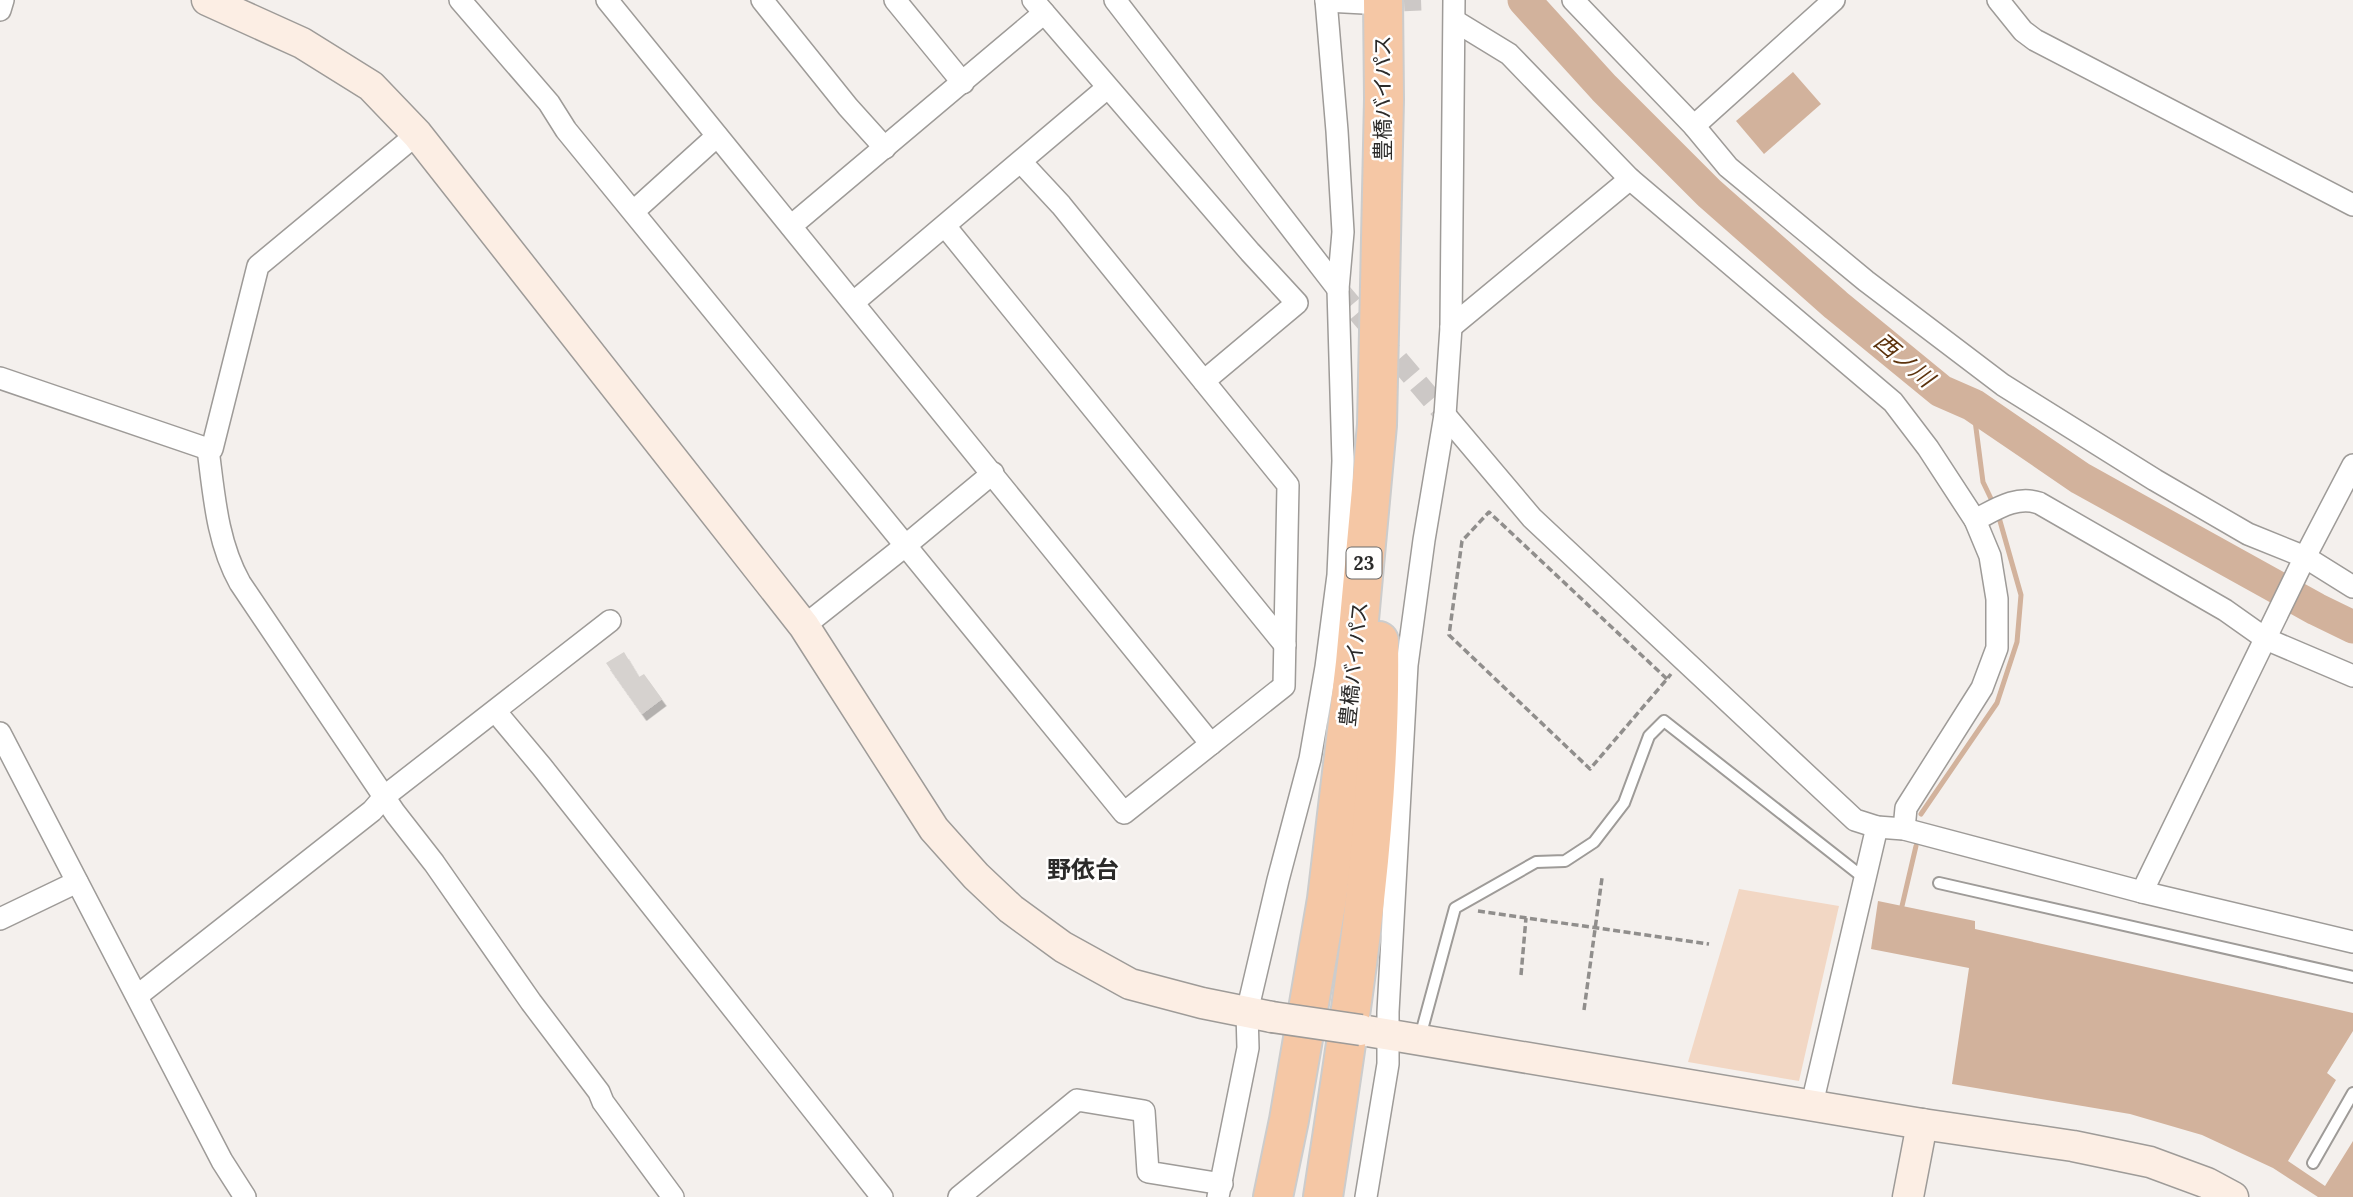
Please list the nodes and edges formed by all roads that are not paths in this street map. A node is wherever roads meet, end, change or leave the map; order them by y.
1 (3, 0) edge
2 (207, 0) edge
3 (460, 0) edge
4 (762, 0) edge
5 (895, 0) edge
6 (1115, 0) edge
7 (1454, 0) edge
8 (1573, 0) edge
9 (1834, 0) edge
10 (1998, 0) edge
11 (1326, 1) edge
12 (1373, 1) edge
13 (615, 3) edge
14 (1039, 6) edge
15 (0, 10) edge
16 (1455, 22) junction
17 (963, 83) junction
18 (1107, 88) junction
19 (1694, 126) junction
20 (416, 134) junction
21 (717, 136) junction
22 (884, 148) junction
23 (1021, 162) junction
24 (1630, 179) junction
25 (2353, 205) edge
26 (634, 211) junction
27 (791, 226) junction
28 (945, 226) junction
29 (1338, 289) junction
30 (854, 302) junction
31 (1451, 327) junction
32 (0, 378) edge
33 (1204, 381) junction
34 (1445, 415) junction
35 (1377, 425) junction
36 (208, 449) junction
37 (2353, 465) edge
38 (993, 473) junction
39 (1975, 520) junction
40 (905, 546) junction
41 (2305, 557) junction
42 (2353, 587) edge
43 (610, 621) dead end
44 (804, 626) junction
45 (2269, 633) junction
46 (1285, 645) junction
47 (2353, 676) edge
48 (496, 712) junction
49 (0, 733) edge
50 (1211, 744) junction
51 (385, 796) junction
52 (1877, 827) junction
53 (1904, 829) junction
54 (1864, 878) junction
55 (77, 882) junction
56 (1939, 883) dead end
57 (2142, 892) junction
58 (0, 919) edge
59 (2353, 942) edge
60 (2353, 977) edge
61 (137, 996) junction
62 (1260, 1015) junction
63 (1374, 1032) junction
64 (1420, 1038) junction
65 (2353, 1093) edge
66 (1812, 1104) junction
67 (1289, 1121) junction
68 (1922, 1124) junction
69 (2314, 1163) dead end
70 (1230, 1193) edge
71 (245, 1197) edge
72 (673, 1197) edge
73 (882, 1197) edge
74 (959, 1197) edge
75 (1273, 1197) edge
76 (1323, 1197) edge
77 (1366, 1197) edge
78 (1908, 1197) edge
79 (2233, 1197) edge

1 - 15 street
2 - 20 street
3 - 26 street
4 - 22 street
5 - 17 street
6 - 29 street
7 - 16 street
8 - 19 street
9 - 19 street
10 - 25 street
11 - 12 street
11 - 29 street
12 - 35 highway, 豊橋バイパス / 23
13 - 21 street
14 - 17 street
14 - 18 street
16 - 24 street
16 - 31 street
17 - 22 street
18 - 23 street
18 - 33 street
19 - 41 street
20 - 36 street
20 - 44 street
21 - 26 street
21 - 27 street
22 - 27 street
23 - 28 street
23 - 33 street
24 - 31 street
24 - 39 street
26 - 40 street
27 - 30 street
28 - 30 street
28 - 46 street
29 - 62 street
30 - 38 street
31 - 34 street
32 - 36 street
33 - 46 street
34 - 52 street
34 - 63 street
35 - 67 highway, 豊橋バイパス / 23
35 - 76 highway, 23
36 - 51 street
37 - 41 street
38 - 40 street
38 - 50 street
39 - 45 street
39 - 53 street
40 - 44 street
40 - 50 street
41 - 42 street
41 - 45 street
43 - 48 street
44 - 62 street
45 - 47 street
45 - 57 street
46 - 50 street
48 - 51 street
48 - 73 street
49 - 55 street
51 - 61 street
51 - 72 street
52 - 53 street
52 - 54 street
53 - 57 street
54 - 64 lane
54 - 66 street
55 - 58 street
55 - 61 street
56 - 60 lane
57 - 59 street
61 - 71 street
62 - 63 street, bridge
62 - 70 street
63 - 64 street
63 - 77 street
64 - 66 street
65 - 69 lane
66 - 68 street
67 - 70 highway, 23
67 - 75 highway, 豊橋バイパス / 23
68 - 78 street
68 - 79 street
70 - 74 street

